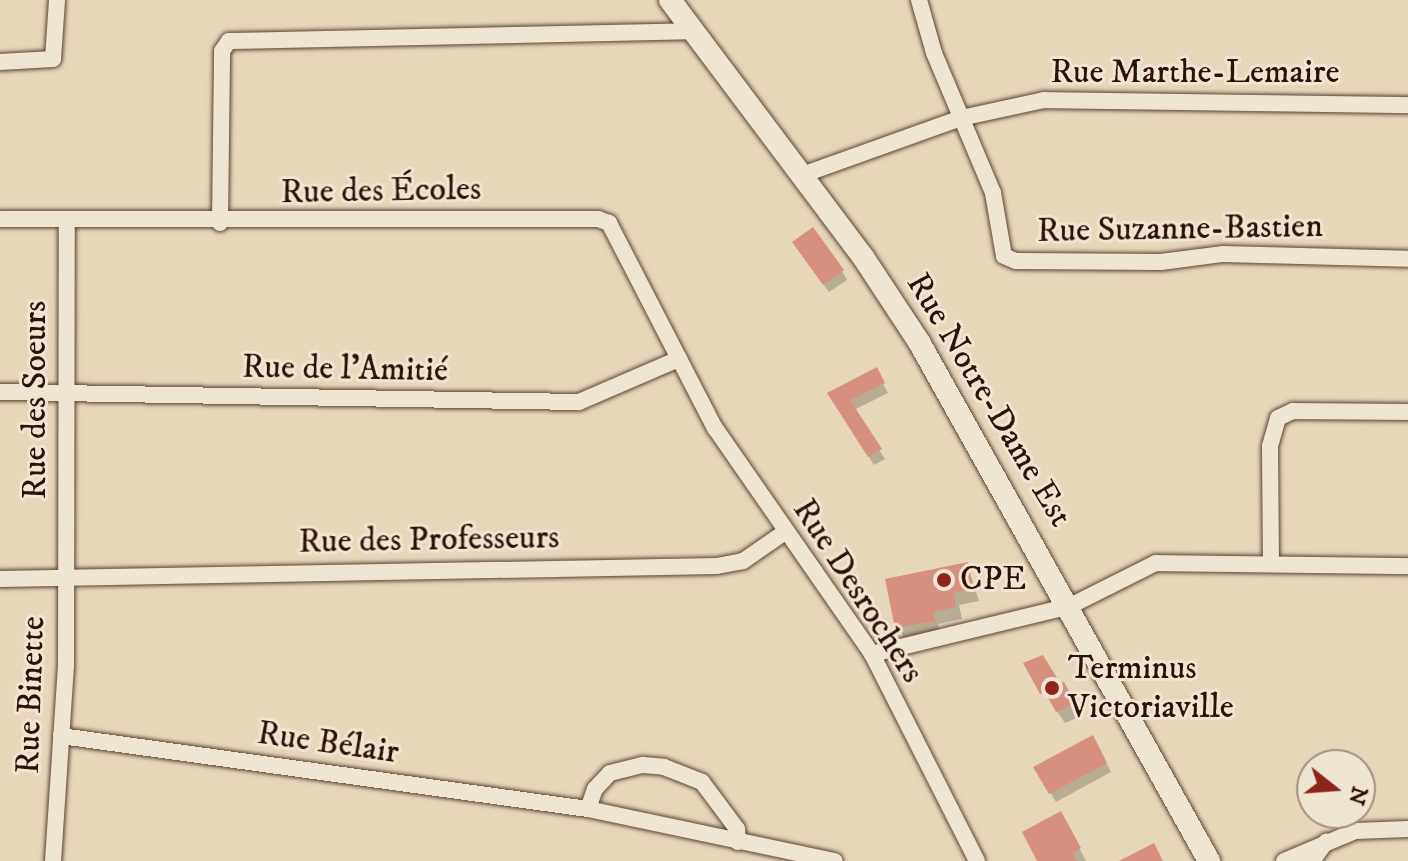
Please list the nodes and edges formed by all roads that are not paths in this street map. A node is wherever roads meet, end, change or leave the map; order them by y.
1 (57, 0) edge
2 (670, 0) edge
3 (919, 0) edge
4 (694, 31) junction
5 (0, 62) edge
6 (1408, 105) edge
7 (961, 118) junction
8 (802, 175) junction
9 (0, 219) edge
10 (67, 221) junction
11 (220, 223) junction
12 (1408, 259) edge
13 (679, 359) junction
14 (0, 392) edge
15 (66, 393) junction
16 (1408, 412) edge
17 (785, 532) junction
18 (1271, 563) junction
19 (1408, 566) edge
20 (0, 579) edge
21 (65, 579) junction
22 (1070, 606) junction
23 (872, 654) junction
24 (61, 736) junction
25 (588, 809) junction
26 (1408, 829) edge
27 (738, 842) junction
28 (1326, 842) junction
29 (53, 861) edge
30 (835, 861) edge
31 (977, 861) edge
32 (1209, 861) edge
33 (1284, 861) edge
34 (1312, 861) edge

1 - 5 street
2 - 4 street, Rue Notre-Dame Est
3 - 7 street, Rue Suzanne-Bastien
4 - 8 street, Rue Notre-Dame Est
4 - 11 street
6 - 7 street, Rue Marthe-Lemaire
7 - 8 street, Rue Marthe-Lemaire
7 - 12 street, Rue Suzanne-Bastien
8 - 22 street, Rue Notre-Dame Est
9 - 10 street, Rue des Écoles
10 - 11 street, Rue des Écoles
10 - 15 street, Rue des Soeurs
11 - 13 street, Rue des Écoles
13 - 15 street, Rue de l'Amitié
13 - 17 street, Rue Desrochers
14 - 15 street, Rue de l'Amitié
15 - 21 street, Rue des Soeurs
16 - 18 street
17 - 21 street, Rue des Professeurs
17 - 23 street, Rue Desrochers
18 - 19 street
18 - 22 street
20 - 21 street, Rue des Professeurs
21 - 24 street, Rue Binette
22 - 23 street
22 - 32 street, Rue Notre-Dame Est
23 - 31 street, Rue Desrochers
24 - 25 street, Rue Bélair
24 - 29 street, Rue Binette
25 - 27 street, Rue Bélair
25 - 27 street
26 - 28 street
27 - 30 street, Rue Bélair
28 - 33 street
28 - 34 street

